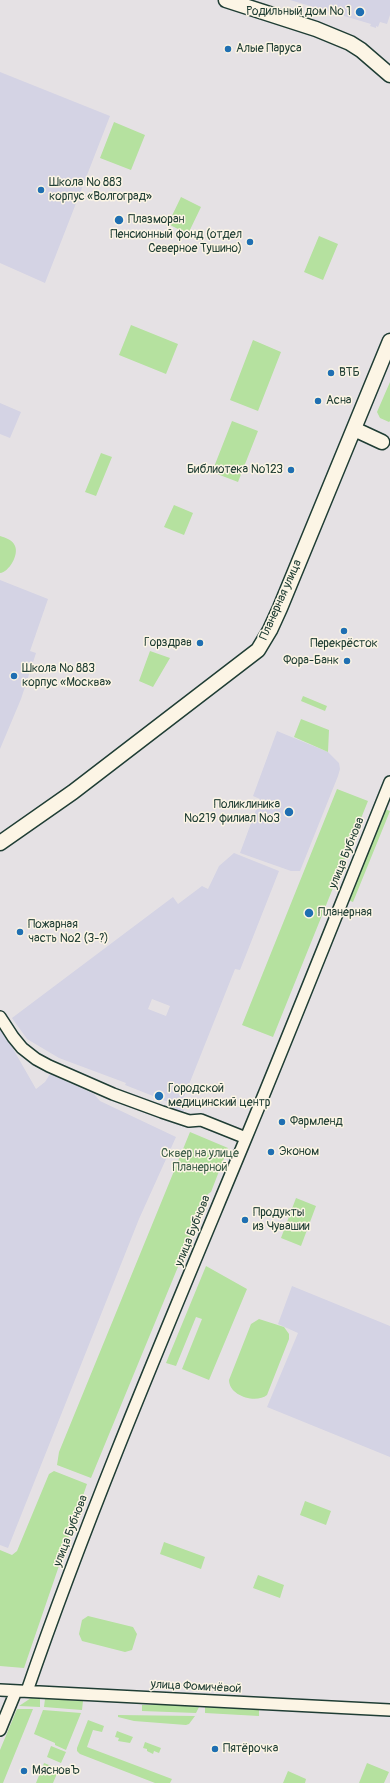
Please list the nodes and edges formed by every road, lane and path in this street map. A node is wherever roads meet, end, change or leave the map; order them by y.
1 (226, 0) edge
2 (390, 76) edge
3 (390, 341) edge
4 (354, 429) junction
5 (382, 442) dead end
6 (390, 782) edge
7 (0, 842) edge
8 (0, 1017) edge
9 (246, 1138) junction
10 (0, 1690) edge
11 (22, 1691) junction
12 (390, 1710) edge
13 (0, 1730) edge

1 - 2 main road
3 - 4 main road, Планерная улица
4 - 5 main road
4 - 7 main road, Планерная улица
6 - 9 street, улица Бубнова
8 - 9 street
9 - 11 street, улица Бубнова
10 - 11 street, улица Фомичёвой
11 - 12 street, улица Фомичёвой
11 - 13 street, улица Бубнова

